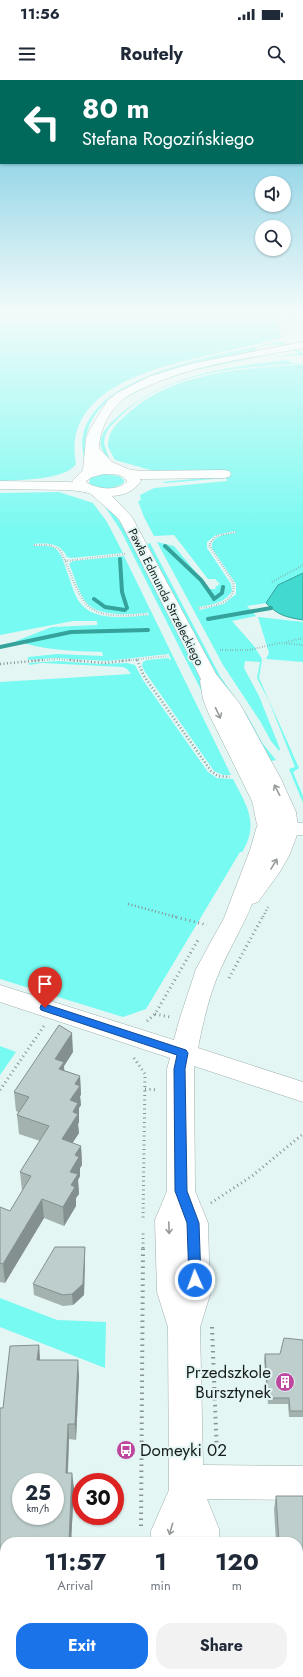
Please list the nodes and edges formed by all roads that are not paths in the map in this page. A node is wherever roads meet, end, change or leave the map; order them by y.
1 (140, 387) edge
2 (157, 387) edge
3 (106, 413) junction
4 (93, 450) junction
5 (224, 474) dead end
6 (126, 480) junction
7 (89, 482) junction
8 (0, 485) edge
9 (125, 517) junction
10 (286, 827) edge
11 (0, 993) edge
12 (183, 1053) junction
13 (303, 1092) edge
14 (303, 1483) edge
15 (186, 1486) junction
16 (157, 1537) edge
17 (202, 1537) edge

1 - 3 main road
2 - 3 main road
3 - 4 main road
4 - 6 main road
4 - 7 main road
5 - 6 main road
6 - 7 main road
6 - 7 main road
6 - 9 main road, Pawła Edmunda Strzeleckiego
7 - 8 main road
7 - 9 main road, Pawła Edmunda Strzeleckiego
9 - 10 main road, Pawła Edmunda Strzeleckiego
10 - 12 main road, Pawła Edmunda Strzeleckiego
11 - 12 main road
12 - 13 main road
12 - 15 main road, Pawła Edmunda Strzeleckiego
14 - 15 main road
15 -> 16 main road, Pawła Edmunda Strzeleckiego
15 - 17 main road, Pawła Edmunda Strzeleckiego

